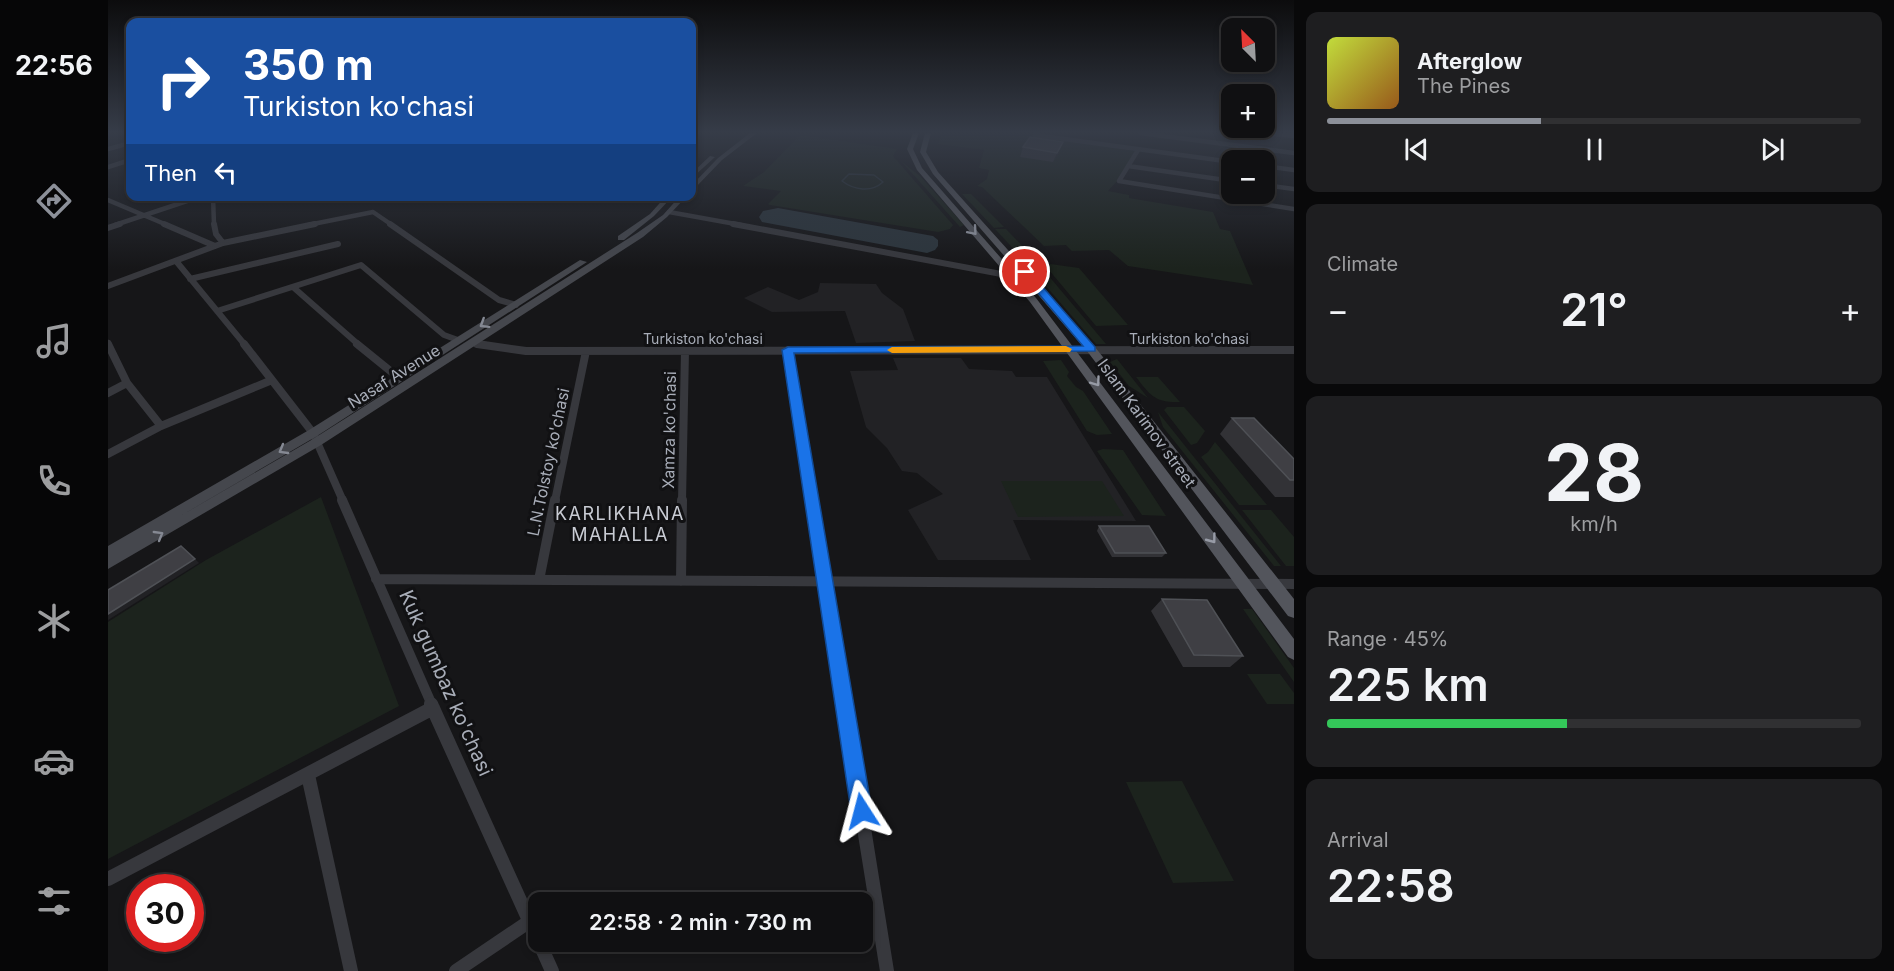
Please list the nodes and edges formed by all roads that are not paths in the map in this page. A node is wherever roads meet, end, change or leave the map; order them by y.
1 (927, 178) edge
2 (940, 178) edge
3 (1121, 178) edge
4 (1275, 186) edge
5 (1294, 189) edge
6 (943, 197) junction
7 (956, 197) junction
8 (108, 200) edge
9 (188, 201) edge
10 (213, 201) edge
11 (664, 201) edge
12 (679, 201) edge
13 (1294, 208) edge
14 (669, 212) junction
15 (146, 216) junction
16 (108, 228) edge
17 (223, 243) junction
18 (338, 244) dead end
19 (215, 246) junction
20 (176, 261) junction
21 (1012, 276) junction
22 (190, 279) junction
23 (108, 286) edge
24 (293, 287) junction
25 (516, 305) junction
26 (217, 311) junction
27 (458, 340) junction
28 (473, 343) junction
29 (108, 344) edge
30 (1071, 349) junction
31 (1091, 349) junction
32 (788, 350) junction
33 (1294, 350) edge
34 (586, 351) junction
35 (686, 351) junction
36 (399, 378) junction
37 (272, 380) junction
38 (128, 383) junction
39 (108, 393) edge
40 (161, 426) junction
41 (315, 437) junction
42 (108, 454) edge
43 (108, 552) edge
44 (108, 564) edge
45 (376, 579) junction
46 (539, 580) junction
47 (681, 581) junction
48 (825, 581) junction
49 (1245, 584) junction
50 (1272, 584) junction
51 (1294, 584) edge
52 (1294, 611) edge
53 (1294, 652) edge
54 (433, 708) junction
55 (308, 775) junction
56 (108, 879) edge
57 (528, 917) edge
58 (528, 922) edge
59 (544, 952) edge
60 (351, 971) edge
61 (456, 971) edge
62 (552, 971) edge
63 (887, 971) edge

1 - 6 main road, Islam Karimov street
2 - 7 main road, Islam Karimov street
3 - 13 street
4 - 5 street
6 - 7 main road
6 -> 21 main road, Islam Karimov street
7 - 31 main road, Islam Karimov street
8 - 15 street
9 - 15 street
10 - 17 street
11 - 25 main road, Nasaf Avenue
12 - 14 main road, Nasaf Avenue
14 - 21 street
14 - 28 main road, Nasaf Avenue
15 - 16 street
15 - 19 street
17 - 19 street
17 - 25 street
18 - 22 street
19 - 20 street
20 - 22 street, Kuk gumbaz ko'chasi
20 - 23 street
21 - 30 main road, Islam Karimov street
22 - 26 street, Kuk gumbaz ko'chasi
24 - 26 street
24 - 27 street
24 - 36 street
25 -> 27 main road, Nasaf Avenue
26 - 37 street, Kuk gumbaz ko'chasi
27 - 36 main road, Nasaf Avenue
28 - 34 street, Turkiston ko'chasi
28 - 41 main road, Nasaf Avenue
29 - 38 street
30 - 31 street, Turkiston ko'chasi
30 - 32 street, Turkiston ko'chasi
30 -> 49 main road, Islam Karimov street
31 - 33 street, Turkiston ko'chasi
31 - 50 main road, Islam Karimov street
32 - 35 street, Turkiston ko'chasi
32 - 48 street
34 - 35 street, Turkiston ko'chasi
34 - 46 street, L.N.Tolstoy ko'chasi
35 - 47 street, Xamza ko'chasi
36 - 41 main road, Nasaf Avenue
37 - 40 street
37 - 41 street, Kuk gumbaz ko'chasi
38 - 39 street
38 - 40 street
40 - 42 street
41 -> 43 main road, Nasaf Avenue
44 -> 41 main road, Nasaf Avenue
41 - 45 street, Kuk gumbaz ko'chasi
45 - 46 street
45 - 54 street, Kuk gumbaz ko'chasi
46 - 47 street
47 - 48 street
48 - 49 street
48 - 63 street
49 - 50 street
49 - 53 main road, Islam Karimov street
50 - 51 street
50 - 52 main road, Islam Karimov street
54 - 55 street
54 - 57 street, Kuk gumbaz ko'chasi
55 - 56 street
55 - 60 street
58 - 61 street
59 - 62 street, Kuk gumbaz ko'chasi

